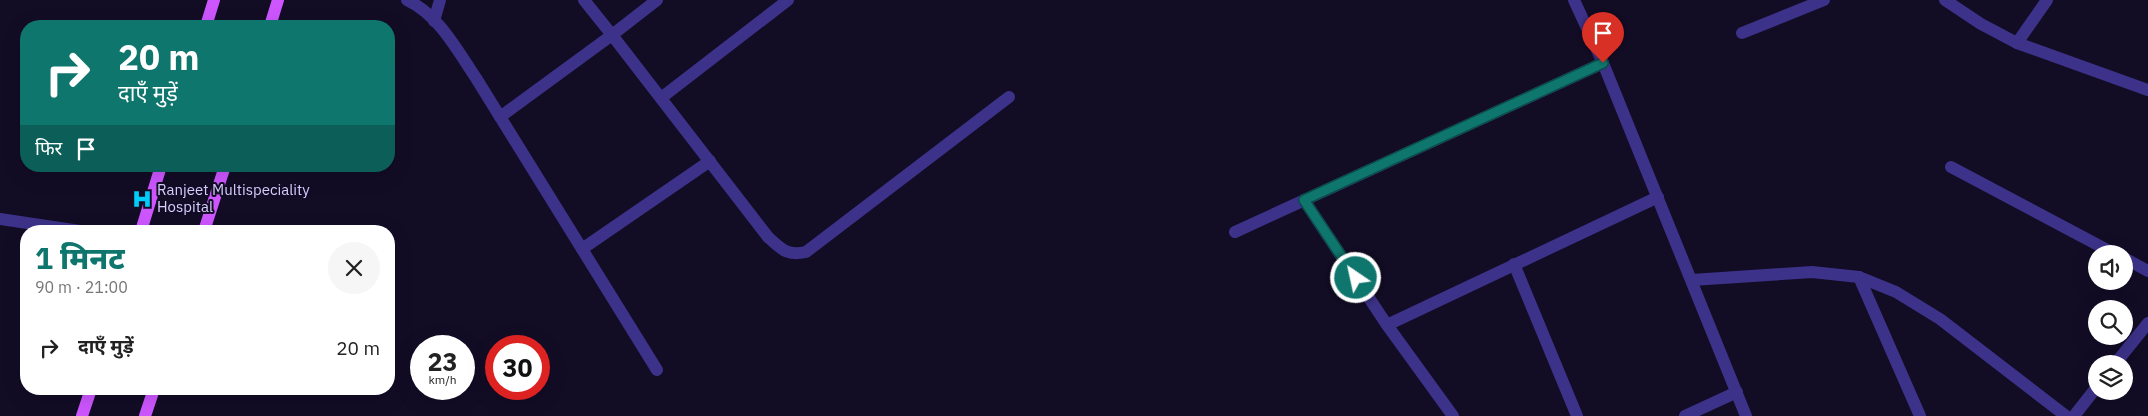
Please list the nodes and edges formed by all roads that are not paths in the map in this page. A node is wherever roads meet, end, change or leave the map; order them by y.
1 (214, 0) edge
2 (278, 0) edge
3 (407, 0) edge
4 (440, 0) edge
5 (584, 0) edge
6 (657, 0) edge
7 (788, 0) edge
8 (1574, 0) edge
9 (1824, 0) edge
10 (1945, 0) edge
11 (2047, 0) edge
12 (208, 20) edge
13 (272, 20) edge
14 (434, 21) junction
15 (1742, 33) dead end
16 (612, 36) junction
17 (2017, 43) junction
18 (1603, 63) junction
19 (2148, 90) edge
20 (660, 98) junction
21 (1009, 98) dead end
22 (500, 117) junction
23 (710, 161) junction
24 (1952, 167) dead end
25 (159, 172) edge
26 (223, 172) edge
27 (1658, 197) junction
28 (1304, 200) junction
29 (0, 219) edge
30 (40, 225) edge
31 (143, 225) edge
32 (206, 225) edge
33 (1235, 232) dead end
34 (2098, 245) edge
35 (582, 250) junction
36 (2133, 263) edge
37 (1514, 264) junction
38 (2148, 271) edge
39 (1859, 277) junction
40 (1692, 280) junction
41 (2148, 323) edge
42 (1387, 325) junction
43 (2122, 355) edge
44 (657, 370) dead end
45 (1736, 392) junction
46 (89, 395) edge
47 (152, 395) edge
48 (2088, 398) edge
49 (82, 416) edge
50 (145, 416) edge
51 (1453, 416) edge
52 (1577, 416) edge
53 (1685, 416) edge
54 (1746, 416) edge
55 (1920, 416) edge
56 (2066, 416) edge
57 (2074, 416) edge

1 - 12 main road
2 - 13 main road
3 - 14 street
4 - 14 street
5 - 16 street
6 - 16 street
7 - 20 street
8 - 18 street
9 - 15 street
10 - 17 street
11 - 17 street
14 - 22 street
16 - 20 street
16 - 22 street
17 - 19 street
18 - 27 street
18 - 28 street
20 - 23 street
21 - 23 street
22 - 35 street
23 - 35 street
24 - 34 street
25 - 31 main road
26 - 32 main road
27 - 37 street
27 - 40 street
28 - 33 street
28 - 42 street
29 - 30 street
35 - 44 street
36 - 38 street
37 - 42 street
37 - 52 street
39 - 40 street
39 - 55 street
39 - 56 street
40 - 45 street
41 - 43 street
42 - 51 street
45 - 53 street
45 - 54 street
46 - 49 main road
47 - 50 main road
48 - 57 street

